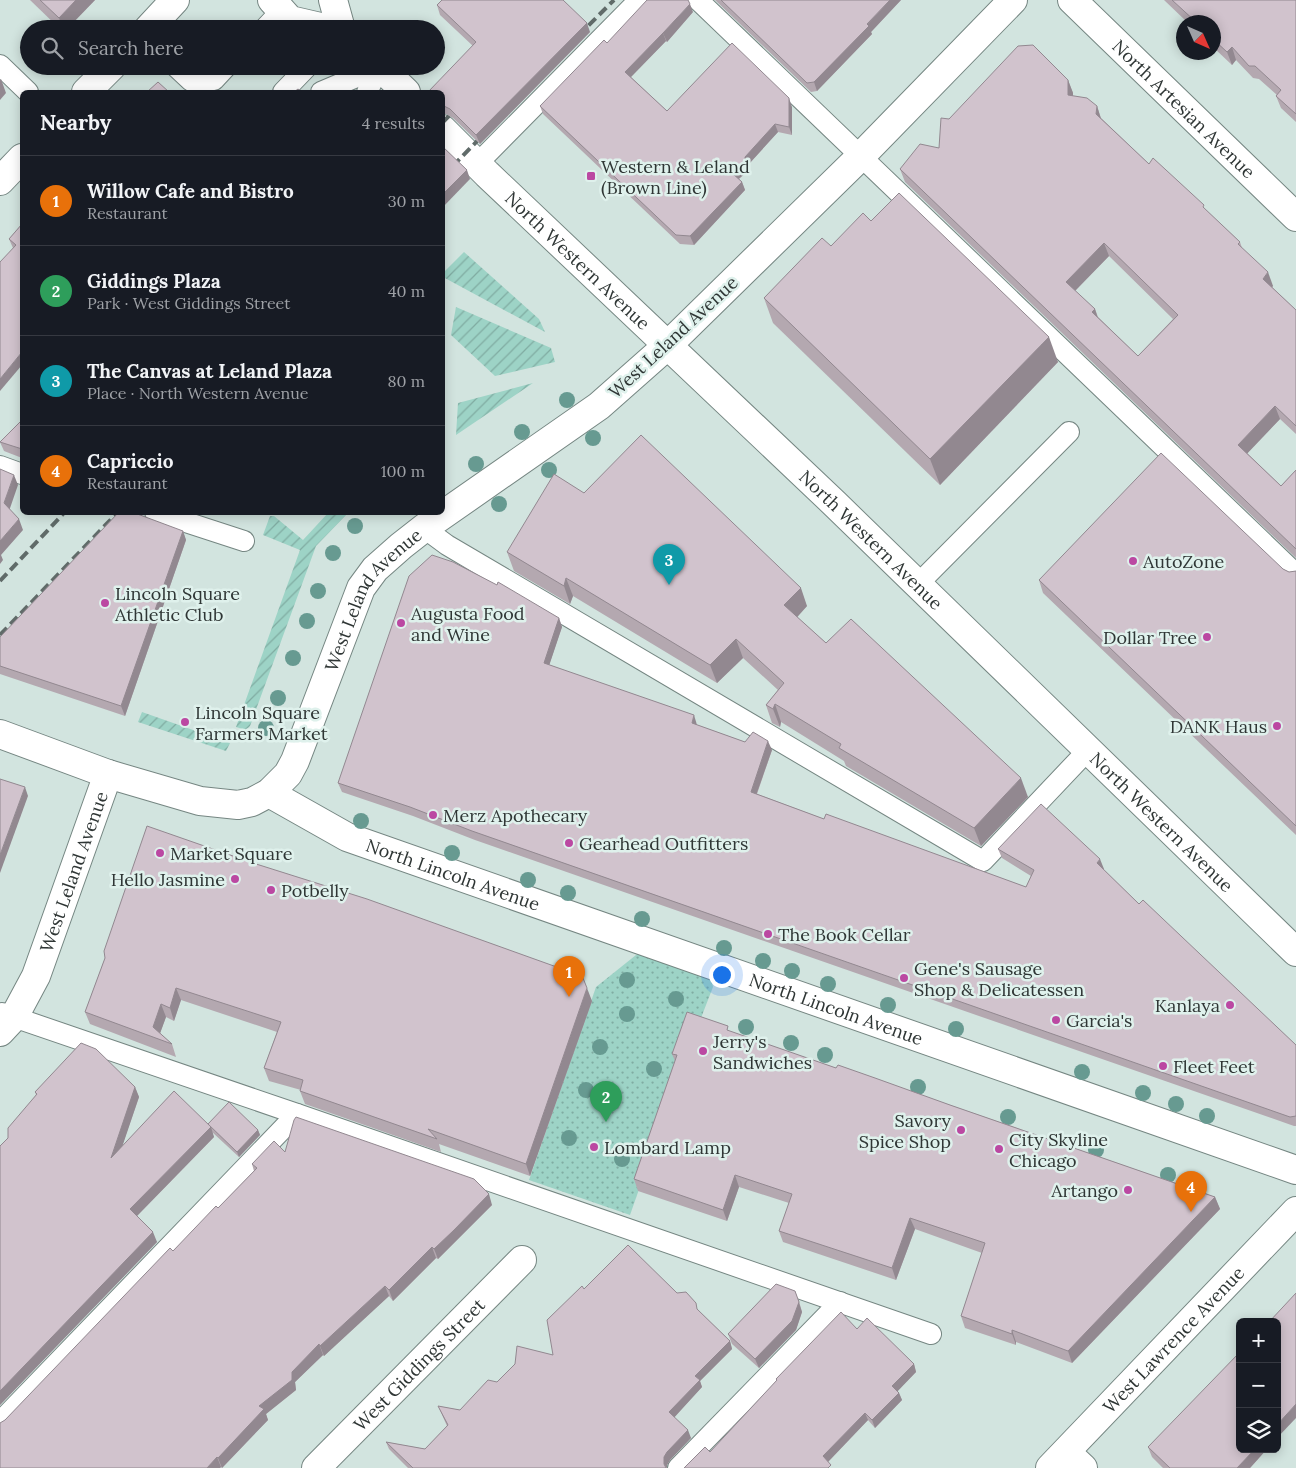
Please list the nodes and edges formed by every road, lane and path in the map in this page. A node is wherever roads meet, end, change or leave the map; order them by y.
1 (176, 0) edge
2 (334, 0) edge
3 (639, 0) edge
4 (698, 0) edge
5 (1013, 0) edge
6 (1072, 0) edge
7 (273, 13) edge
8 (157, 20) edge
9 (290, 20) edge
10 (339, 20) edge
11 (0, 65) edge
12 (103, 75) edge
13 (185, 75) edge
14 (219, 75) edge
15 (299, 75) edge
16 (361, 75) edge
17 (372, 75) edge
18 (376, 75) edge
19 (388, 75) edge
20 (26, 90) edge
21 (88, 90) edge
22 (285, 90) edge
23 (326, 90) edge
24 (356, 90) edge
25 (368, 90) edge
26 (404, 90) edge
27 (445, 132) edge
28 (861, 156) junction
29 (20, 160) edge
30 (477, 164) junction
31 (0, 181) edge
32 (1296, 217) edge
33 (668, 344) junction
34 (1069, 432) dead end
35 (0, 466) edge
36 (20, 473) edge
37 (447, 503) edge
38 (164, 515) edge
39 (436, 515) edge
40 (424, 528) junction
41 (244, 541) dead end
42 (1296, 574) edge
43 (918, 584) junction
44 (0, 734) edge
45 (1088, 750) junction
46 (108, 774) junction
47 (269, 793) junction
48 (1296, 952) edge
49 (5, 1021) edge
50 (297, 1114) junction
51 (1296, 1170) edge
52 (1296, 1211) edge
53 (522, 1260) dead end
54 (840, 1302) junction
55 (931, 1334) dead end
56 (0, 1422) edge
57 (1066, 1463) edge
58 (324, 1465) edge
59 (678, 1468) edge

1 - 8 main road
2 - 10 main road
3 - 30 lane
4 - 28 lane
5 - 28 main road, West Leland Avenue
6 - 32 main road, North Artesian Avenue
7 - 9 main road
11 - 20 lane
12 - 21 main road
13 - 14 lane
15 - 22 lane
16 - 23 lane
17 - 24 lane
18 - 25 lane
19 - 26 main road
27 - 30 main road, North Western Avenue
28 - 33 main road, West Leland Avenue
28 - 42 lane
29 - 31 main road
30 - 33 main road, North Western Avenue
33 - 37 main road, West Leland Avenue
33 - 43 main road, North Western Avenue
34 - 43 lane
35 - 36 lane
38 - 41 lane
39 - 40 main road, West Leland Avenue
40 - 45 lane
40 - 47 main road, West Leland Avenue
43 - 45 main road, North Western Avenue
44 - 46 main road
45 - 48 main road, North Western Avenue
46 - 47 main road, West Leland Avenue
46 - 49 main road, West Leland Avenue
47 - 51 main road, North Lincoln Avenue
49 - 50 lane
50 - 54 lane
50 - 56 lane
52 - 57 main road, West Lawrence Avenue
53 - 58 main road, West Giddings Street
54 - 55 lane
54 - 59 lane

